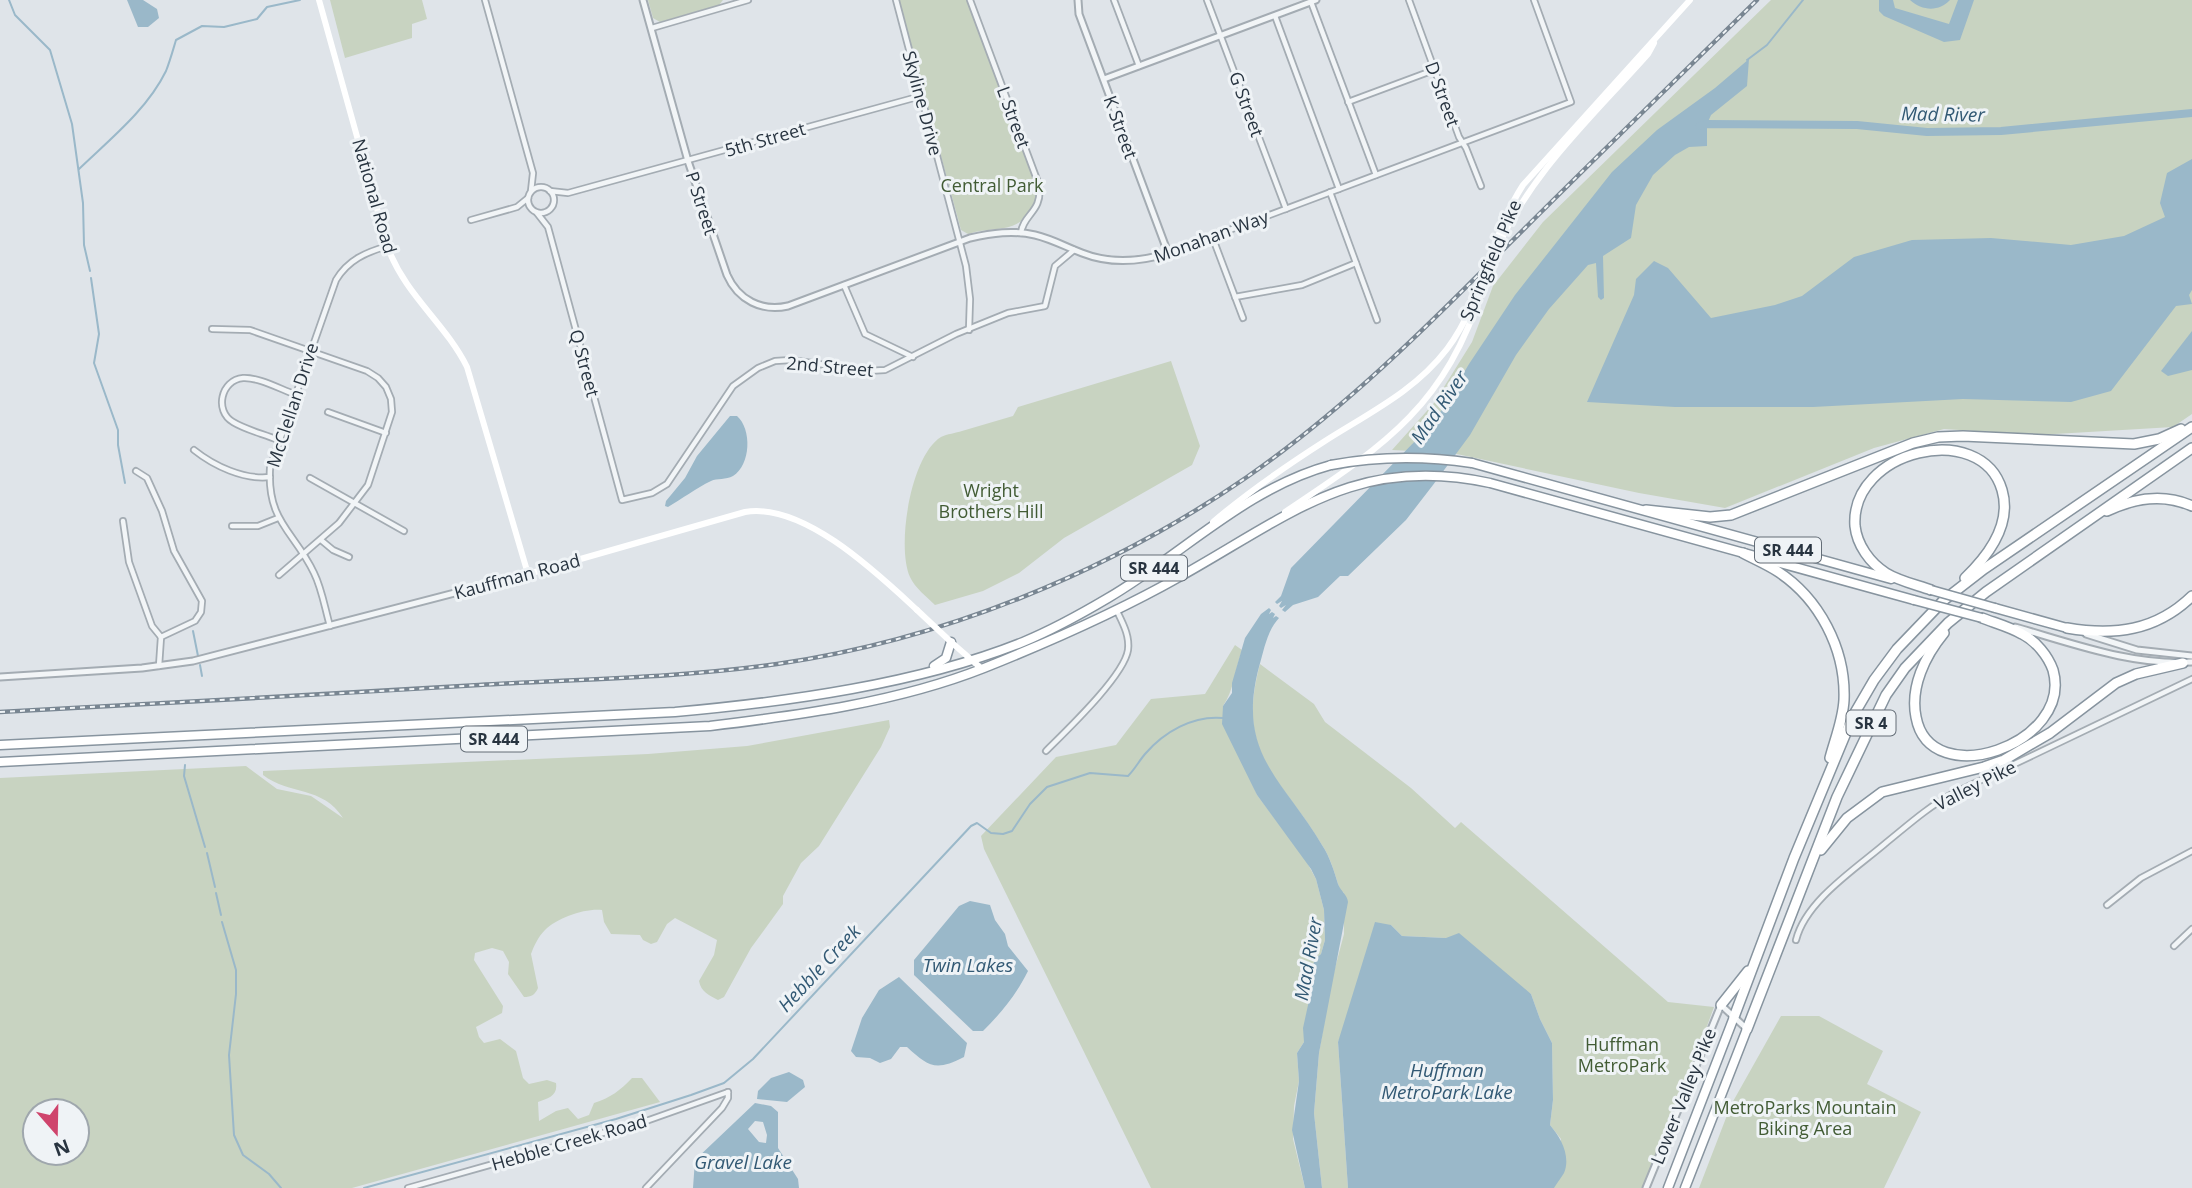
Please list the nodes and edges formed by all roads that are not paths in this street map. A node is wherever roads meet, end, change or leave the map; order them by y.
1 (319, 0) edge
2 (485, 0) edge
3 (643, 0) edge
4 (748, 0) edge
5 (896, 0) edge
6 (970, 0) edge
7 (1078, 0) edge
8 (1115, 0) edge
9 (1208, 0) edge
10 (1409, 0) edge
11 (1534, 0) edge
12 (1690, 0) edge
13 (1314, 1) edge
14 (727, 3) edge
15 (1275, 16) junction
16 (652, 28) junction
17 (1222, 35) junction
18 (1657, 37) junction
19 (1139, 66) junction
20 (1434, 70) junction
21 (1104, 79) junction
22 (921, 96) junction
23 (1348, 102) junction
24 (1462, 142) junction
25 (688, 161) junction
26 (533, 173) junction
27 (1376, 175) junction
28 (1481, 186) dead end
29 (543, 187) junction
30 (1339, 189) junction
31 (531, 191) junction
32 (550, 191) junction
33 (1330, 192) junction
34 (568, 193) junction
35 (528, 198) junction
36 (552, 206) junction
37 (517, 207) junction
38 (531, 209) junction
39 (1286, 209) junction
40 (537, 213) junction
41 (471, 220) dead end
42 (548, 227) junction
43 (1021, 233) junction
44 (1212, 236) junction
45 (960, 242) junction
46 (388, 246) junction
47 (1074, 250) junction
48 (1168, 253) junction
49 (1356, 263) junction
50 (844, 285) junction
51 (1235, 297) junction
52 (1243, 318) dead end
53 (1377, 320) dead end
54 (212, 329) dead end
55 (969, 330) junction
56 (310, 351) junction
57 (914, 356) junction
58 (295, 394) junction
59 (328, 412) dead end
60 (2192, 425) edge
61 (386, 433) junction
62 (278, 440) junction
63 (2192, 448) edge
64 (194, 450) dead end
65 (136, 471) dead end
66 (270, 477) junction
67 (310, 478) dead end
68 (622, 500) joint
69 (355, 504) junction
70 (2192, 506) edge
71 (1646, 510) junction
72 (278, 518) junction
73 (123, 522) dead end
74 (2083, 522) junction
75 (232, 526) dead end
76 (404, 531) dead end
77 (321, 540) junction
78 (1743, 553) junction
79 (302, 555) junction
80 (349, 557) dead end
81 (1168, 558) junction
82 (1195, 568) junction
83 (528, 574) junction
84 (279, 575) dead end
85 (1931, 590) junction
86 (2192, 596) edge
87 (1944, 600) junction
88 (1970, 605) junction
89 (1116, 608) junction
90 (1982, 618) junction
91 (330, 626) junction
92 (2067, 628) junction
93 (162, 637) junction
94 (951, 642) junction
95 (2192, 656) edge
96 (969, 660) junction
97 (2188, 662) edge
98 (159, 666) junction
99 (982, 668) junction
100 (0, 677) edge
101 (2192, 679) edge
102 (853, 687) junction
103 (0, 746) edge
104 (1046, 751) dead end
105 (0, 762) edge
106 (1821, 791) junction
107 (2192, 851) edge
108 (1811, 866) junction
109 (2107, 905) dead end
110 (2192, 929) edge
111 (1796, 940) dead end
112 (2174, 946) dead end
113 (1756, 961) junction
114 (1721, 1005) junction
115 (1734, 1017) junction
116 (1747, 1029) junction
117 (408, 1188) edge
118 (646, 1188) edge
119 (1646, 1188) edge
120 (1668, 1188) edge
121 (1685, 1188) edge

1 - 46 main road, National Road
2 - 26 street
3 - 16 street, P Street
4 - 14 street
5 - 22 street, Skyline Drive
6 - 43 street, L Street
7 - 21 street, K Street
8 - 19 street
9 - 17 street, G Street
10 - 20 street, D Street
11 - 24 street, Monahan Way
12 - 18 main road, Springfield Pike
13 - 15 street
13 - 23 street
14 - 16 street
15 - 17 street
15 - 30 street
16 - 25 street, P Street
17 - 19 street
17 - 39 street, G Street
18 - 81 main road, Springfield Pike
18 - 82 main road, Springfield Pike
19 - 21 street
20 - 23 street
20 - 24 street, D Street
21 - 48 street, K Street
22 - 25 street, 5th Street
22 - 45 street, Skyline Drive
23 - 27 street
24 - 27 street, Monahan Way
24 - 28 street, D Street
25 - 34 street, 5th Street
25 - 50 street, P Street
26 - 29 street
26 - 31 street
27 - 30 street, Monahan Way
29 - 31 street
29 - 32 street
30 - 33 street, Monahan Way
31 - 35 street
32 - 34 street, 5th Street
32 - 36 street
33 - 39 street, Monahan Way
33 - 49 street
34 - 36 street, 5th Street
35 - 37 street
35 - 38 street
36 - 40 street
36 - 42 street, Q Street
37 - 38 street
37 - 41 street
38 - 40 street
39 - 44 street, Monahan Way
40 - 42 street, Q Street
42 - 68 street, Q Street
43 - 45 street, Monahan Way
43 - 47 street, Monahan Way
44 - 48 street, Monahan Way
44 - 51 street
45 - 50 street, Monahan Way
45 - 55 street, Skyline Drive
46 - 56 street, McClellan Drive
46 - 83 main road, National Road
47 - 48 street, Monahan Way
47 - 55 street, 2nd Street
49 - 51 street
49 - 53 street
50 - 57 street
51 - 52 street
54 - 56 street
55 - 57 street, 2nd Street
56 - 58 street, McClellan Drive
56 - 61 street
57 - 68 street, 2nd Street
58 - 62 street, McClellan Drive
58 - 62 street
59 - 61 street
60 - 71 highway
60 - 87 highway, SR 4
61 - 69 street
62 - 66 street, McClellan Drive
63 - 74 highway, SR 4
64 - 66 street
65 - 93 street
66 - 72 street, McClellan Drive
67 - 69 street
69 - 76 street
69 - 77 street
70 - 74 highway
71 - 81 highway, SR 444, bridge
71 - 85 highway, SR 444
72 - 75 street
72 - 79 street, McClellan Drive
73 - 93 street
74 - 88 highway, SR 4
77 - 79 street
77 - 80 street
78 - 82 highway, SR 444
78 - 90 highway, SR 444, bridge
78 - 106 highway
79 - 84 street
79 - 91 street, McClellan Drive
81 - 96 highway, SR 444
82 - 89 highway, SR 444
83 - 91 street, Kauffman Road
83 - 94 main road, Kauffman Road, bridge
85 - 87 highway
85 - 92 highway, SR 444, bridge
86 - 92 highway
87 - 106 highway, SR 4
88 - 90 highway
88 - 108 highway, SR 4
89 - 99 highway, SR 444
89 - 104 street
90 - 97 street
91 - 98 street, Kauffman Road
92 - 95 street
93 - 98 street
94 - 96 main road, Kauffman Road
94 - 102 highway
96 - 99 main road, Kauffman Road
96 - 102 highway, SR 444
97 - 108 highway
98 - 100 street, Kauffman Road
99 - 105 highway, SR 444
101 - 111 street, Valley Pike
102 - 103 highway, SR 444
106 - 113 highway, SR 4
107 - 109 street
108 - 116 highway, SR 4
110 - 112 street
113 - 114 highway
113 - 115 highway, SR 4
114 - 115 street
114 - 119 street, Lower Valley Pike
115 - 116 street
115 - 120 highway, SR 4
116 - 121 highway, SR 4
117 - 118 street, Hebble Creek Road

